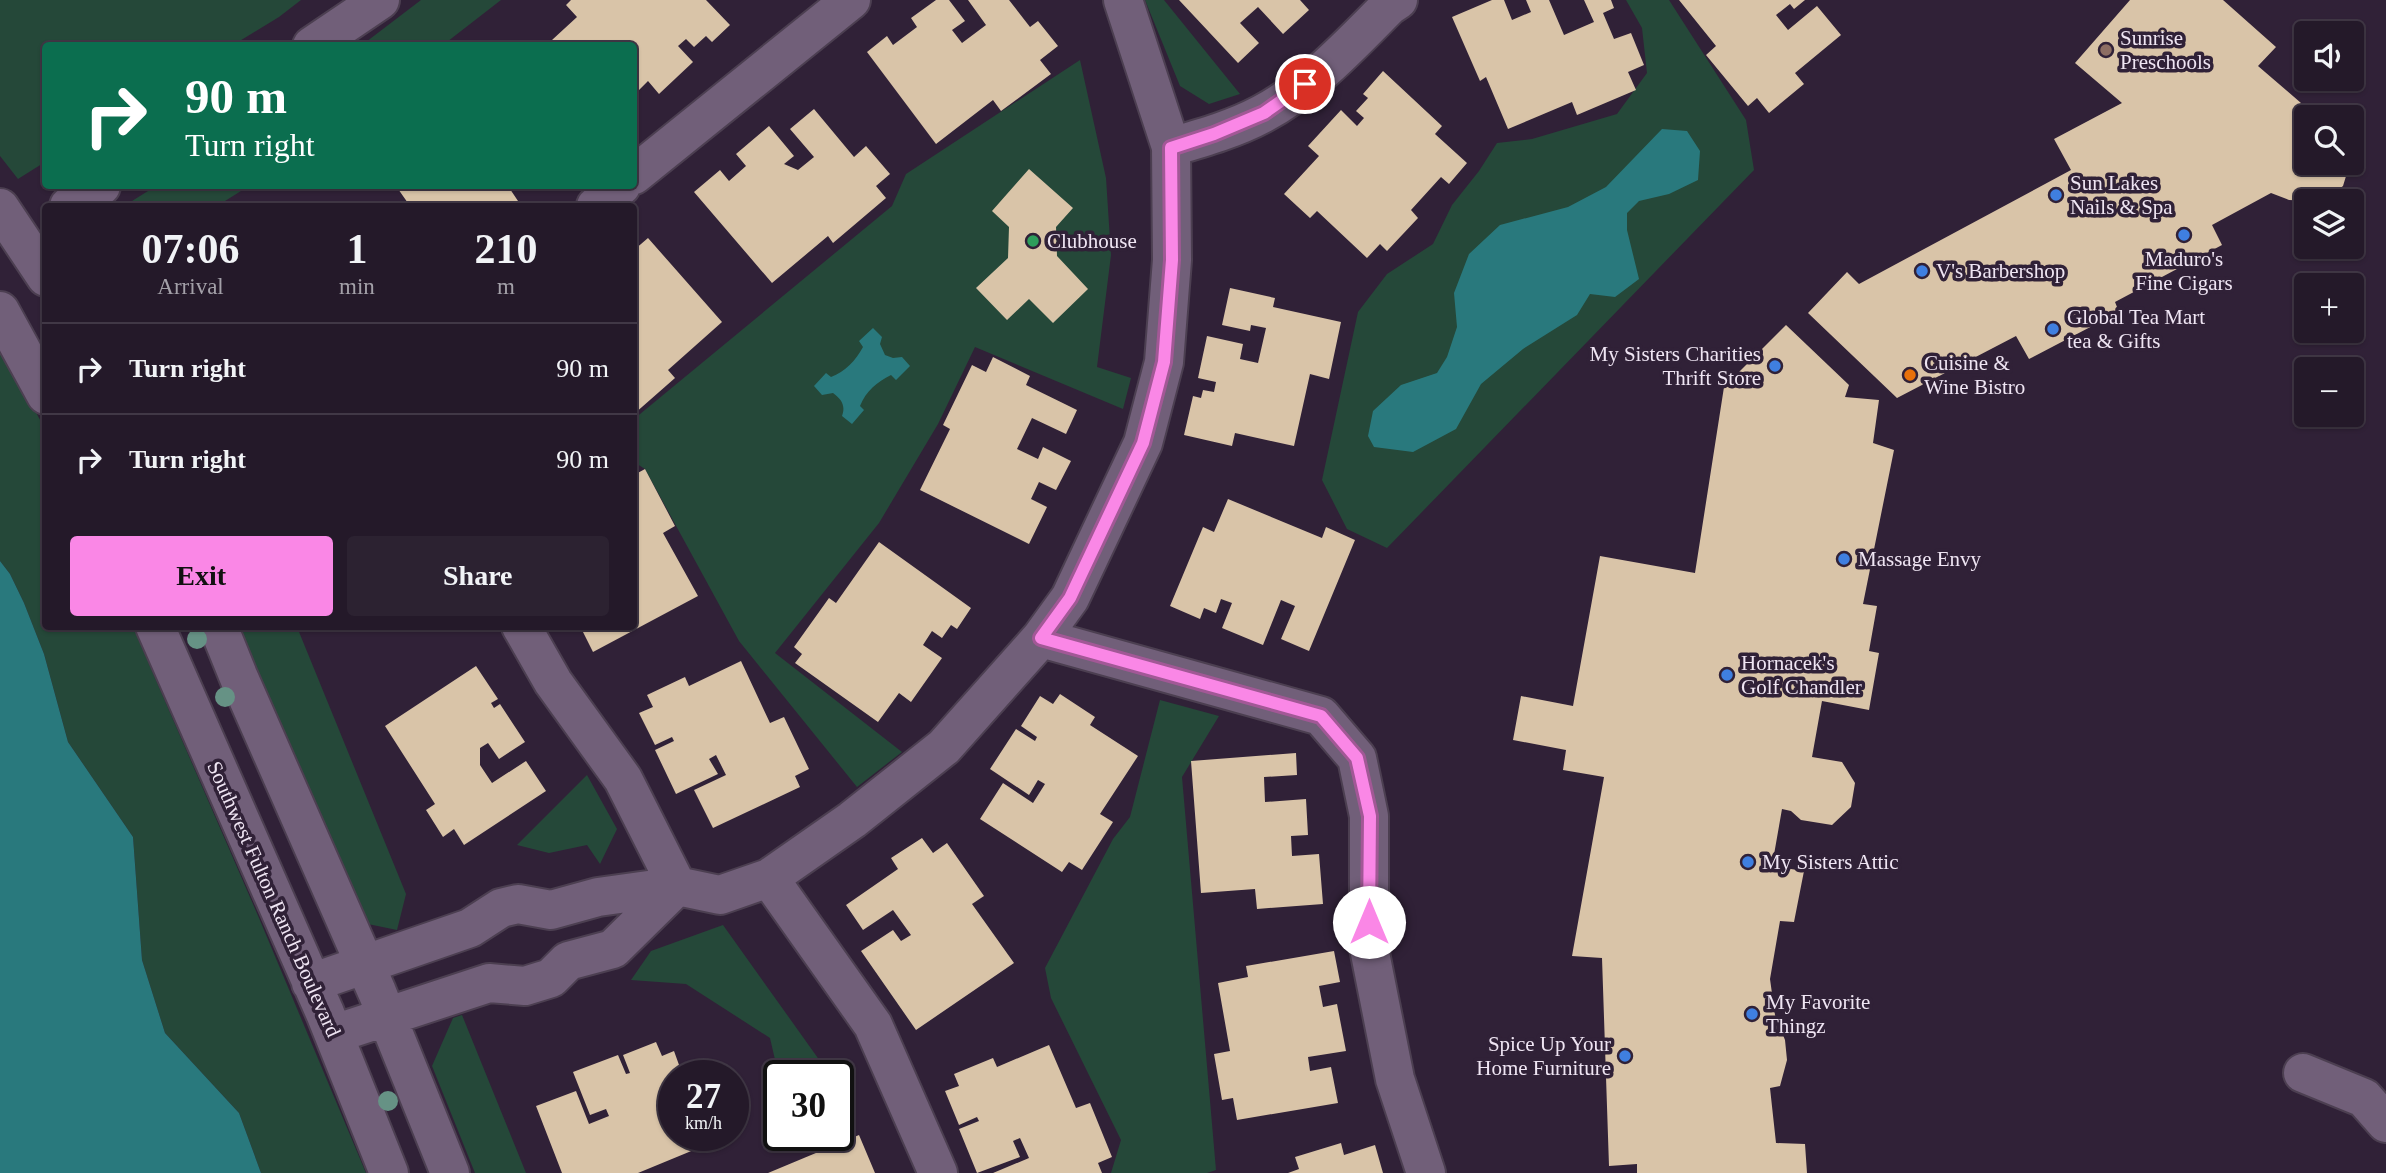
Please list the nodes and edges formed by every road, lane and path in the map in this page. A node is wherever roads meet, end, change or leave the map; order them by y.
1 (380, 0) edge
2 (851, 0) edge
3 (1123, 0) edge
4 (1398, 0) edge
5 (318, 42) edge
6 (1171, 148) junction
7 (637, 173) edge
8 (96, 189) edge
9 (617, 189) edge
10 (74, 203) edge
11 (600, 203) edge
12 (17, 230) edge
13 (42, 271) edge
14 (0, 311) edge
15 (42, 388) edge
16 (157, 630) edge
17 (220, 630) edge
18 (523, 630) edge
19 (1041, 638) junction
20 (769, 878) junction
21 (677, 886) junction
22 (551, 910) junction
23 (568, 961) junction
24 (365, 965) junction
25 (311, 983) junction
26 (387, 1017) junction
27 (334, 1034) junction
28 (2303, 1073) dead end
29 (2386, 1123) edge
30 (389, 1173) edge
31 (450, 1173) edge
32 (938, 1173) edge
33 (1426, 1173) edge

1 - 5 street
2 - 7 street
3 - 6 street
4 - 6 street
6 - 19 street
8 - 10 street
9 - 11 street
12 - 13 street
14 - 15 street
16 - 25 street, Southwest Fulton Ranch Boulevard
17 - 24 street
18 - 21 street
19 - 20 street
19 - 33 street
20 - 21 street
20 - 32 street
21 - 22 street
21 - 23 street
22 - 23 street
22 - 24 street
23 - 26 street
24 - 25 street
24 - 26 street
25 - 27 street, Southwest Fulton Ranch Boulevard
26 - 27 street
26 - 31 street
27 - 30 street, Southwest Fulton Ranch Boulevard
28 - 29 street

